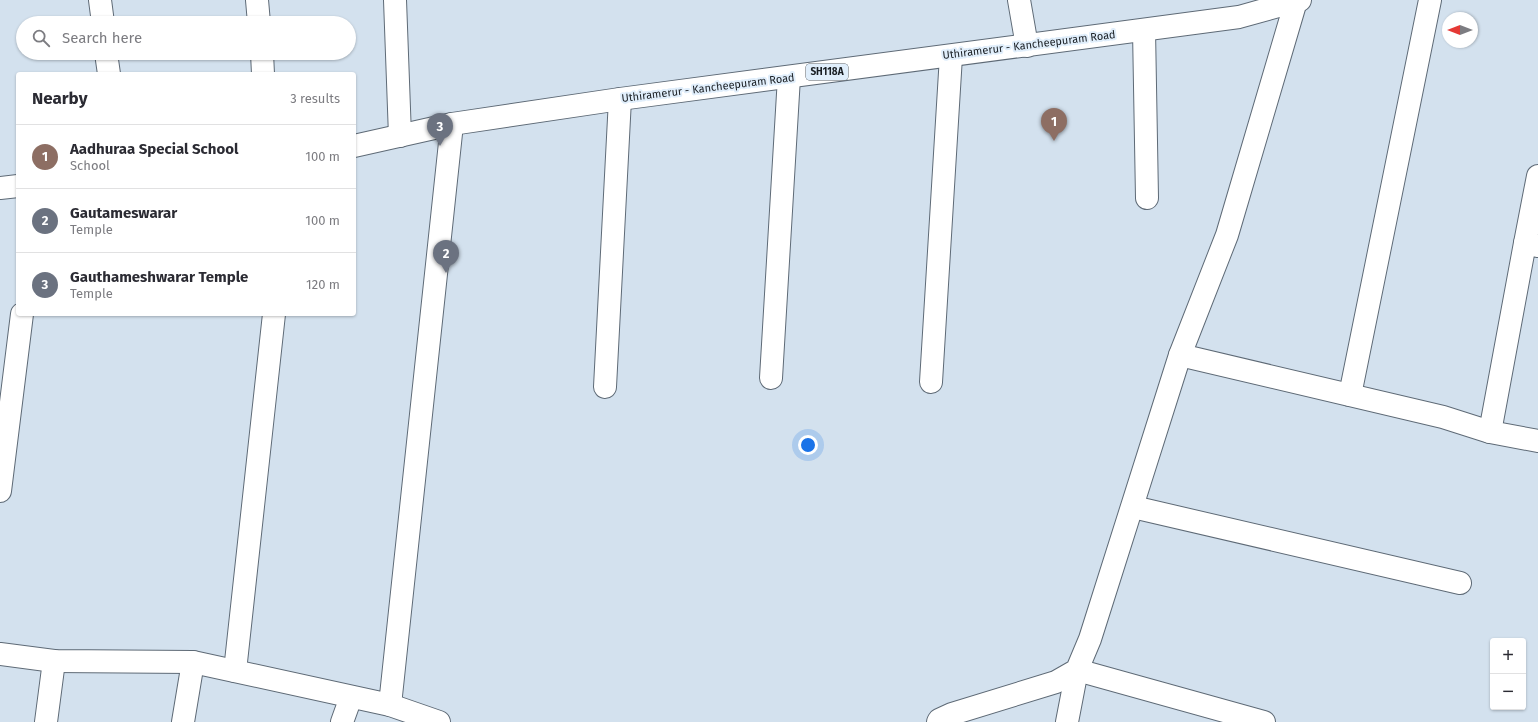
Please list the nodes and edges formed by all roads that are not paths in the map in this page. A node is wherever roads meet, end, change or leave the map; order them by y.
1 (100, 0) edge
2 (257, 0) edge
3 (395, 0) edge
4 (1019, 0) edge
5 (1430, 0) edge
6 (1298, 1) edge
7 (102, 16) edge
8 (258, 16) edge
9 (1144, 30) junction
10 (1027, 46) junction
11 (951, 56) junction
12 (107, 60) edge
13 (262, 60) edge
14 (109, 72) edge
15 (263, 72) edge
16 (789, 77) junction
17 (620, 99) junction
18 (452, 124) junction
19 (400, 136) junction
20 (356, 146) edge
21 (1538, 176) edge
22 (16, 186) edge
23 (0, 188) edge
24 (1147, 198) dead end
25 (1532, 244) edge
26 (22, 316) edge
27 (274, 316) edge
28 (1180, 355) junction
29 (771, 378) dead end
30 (931, 382) dead end
31 (605, 387) dead end
32 (1350, 395) junction
33 (1490, 432) junction
34 (1538, 441) edge
35 (0, 491) edge
36 (1133, 507) junction
37 (1460, 583) dead end
38 (0, 654) edge
39 (54, 661) junction
40 (193, 662) junction
41 (1077, 670) junction
42 (235, 671) junction
43 (351, 697) junction
44 (390, 705) junction
45 (46, 722) edge
46 (183, 722) edge
47 (342, 722) edge
48 (439, 722) edge
49 (938, 722) edge
50 (1067, 722) edge
51 (1264, 722) edge

1 - 7 street
2 - 8 street
3 - 19 street
4 - 10 street
5 - 32 street
6 - 9 street, Uthiramerur - Kancheepuram Road / SH118A
6 - 28 street
9 - 10 street, Uthiramerur - Kancheepuram Road / SH118A
9 - 24 street
10 - 11 street, Uthiramerur - Kancheepuram Road / SH118A
11 - 16 street, Uthiramerur - Kancheepuram Road / SH118A
11 - 30 street
12 - 14 street
13 - 15 street
16 - 17 street, Uthiramerur - Kancheepuram Road / SH118A
16 - 29 street
17 - 18 street, Uthiramerur - Kancheepuram Road / SH118A
17 - 31 street
18 - 19 street, Uthiramerur - Kancheepuram Road / SH118A
18 - 44 street
19 - 20 street, Uthiramerur - Kancheepuram Road / SH118A
21 - 25 street
22 - 23 street
25 - 33 street
26 - 35 street
27 - 42 street
28 - 32 street
28 - 36 street
32 - 33 street
33 - 34 street
36 - 37 street
36 - 41 street
38 - 39 street
39 - 40 street
39 - 45 street
40 - 42 street
40 - 46 street
41 - 49 street
41 - 50 street
41 - 51 street
42 - 43 street
43 - 44 street
43 - 47 street
44 - 48 street

